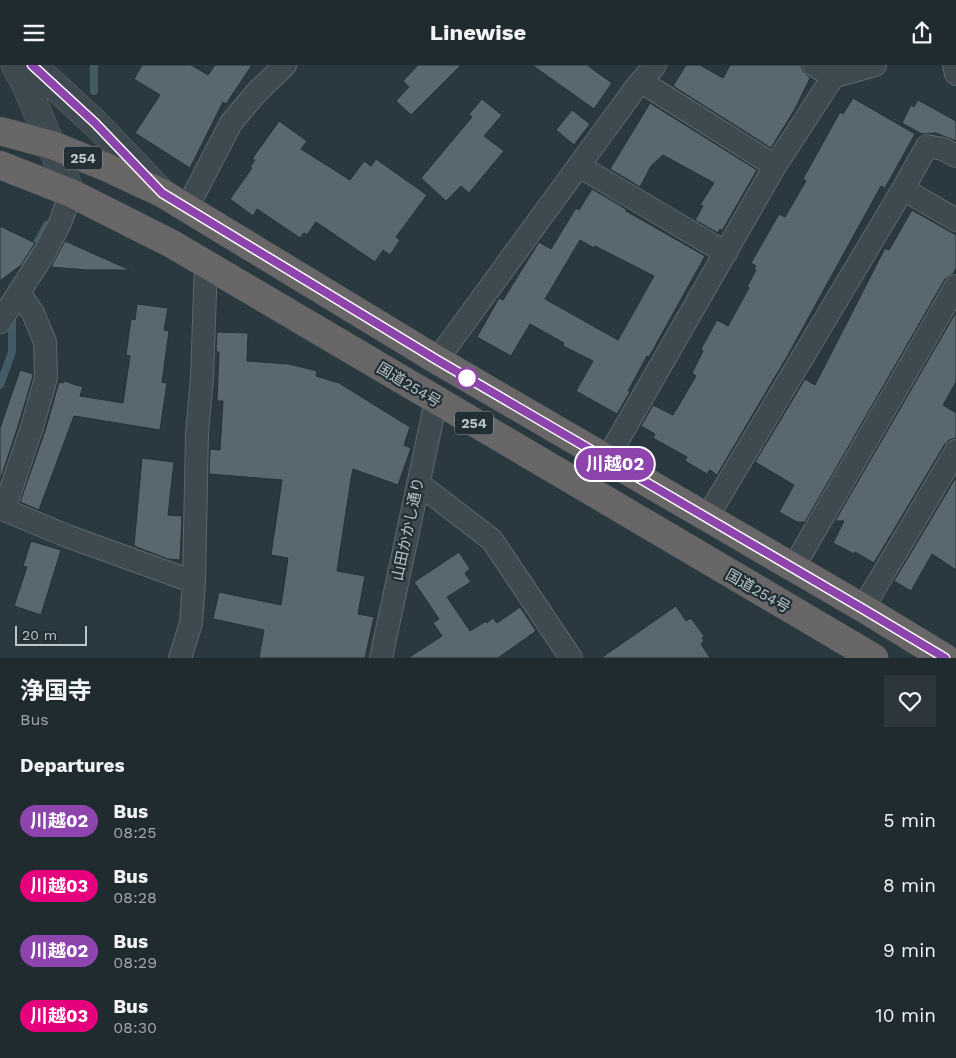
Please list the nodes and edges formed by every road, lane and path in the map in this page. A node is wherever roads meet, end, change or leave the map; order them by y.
1 (2, 65) edge
2 (15, 65) edge
3 (32, 65) edge
4 (285, 65) edge
5 (814, 65) edge
6 (874, 65) edge
7 (954, 65) edge
8 (0, 71) edge
9 (648, 73) edge
10 (956, 75) edge
11 (833, 77) junction
12 (0, 131) edge
13 (52, 145) junction
14 (956, 157) edge
15 (0, 165) edge
16 (579, 166) junction
17 (775, 166) junction
18 (903, 189) junction
19 (71, 193) junction
20 (162, 193) junction
21 (187, 208) junction
22 (956, 221) edge
23 (726, 253) junction
24 (206, 263) junction
25 (956, 286) edge
26 (20, 294) junction
27 (0, 322) edge
28 (437, 360) junction
29 (436, 401) junction
30 (956, 451) edge
31 (607, 459) junction
32 (418, 483) junction
33 (2, 509) edge
34 (706, 519) junction
35 (793, 568) junction
36 (194, 582) junction
37 (863, 609) junction
38 (180, 658) edge
39 (381, 658) edge
40 (570, 658) edge
41 (874, 658) edge
42 (945, 658) edge

1 - 8 street
2 - 13 street
3 - 20 street
4 - 21 street
5 - 11 street
6 - 11 street
7 - 10 street
9 - 16 street
9 - 17 street
11 - 17 street
12 - 13 highway, 254
13 - 19 street
13 - 20 highway, 254
14 - 18 street
15 - 19 highway, 254
16 - 23 street
16 - 28 street
17 - 23 street
18 - 22 street
18 - 34 street
19 - 24 highway, 国道254号 / 254
19 - 26 street
20 - 21 highway, 254
21 - 28 highway, 254
23 - 31 street
24 - 29 highway, 国道254号 / 254
24 - 36 street
25 - 35 street
26 - 27 street
26 - 33 street
28 - 31 highway, 254
29 - 32 street, 山田かかし通り
29 - 41 highway, 国道254号 / 254
30 - 37 street
31 - 34 highway, 254
32 - 39 street, 山田かかし通り
32 - 40 street
33 - 36 street
34 - 35 highway, 254
35 - 37 highway, 254
36 - 38 street
37 - 42 highway, 254

